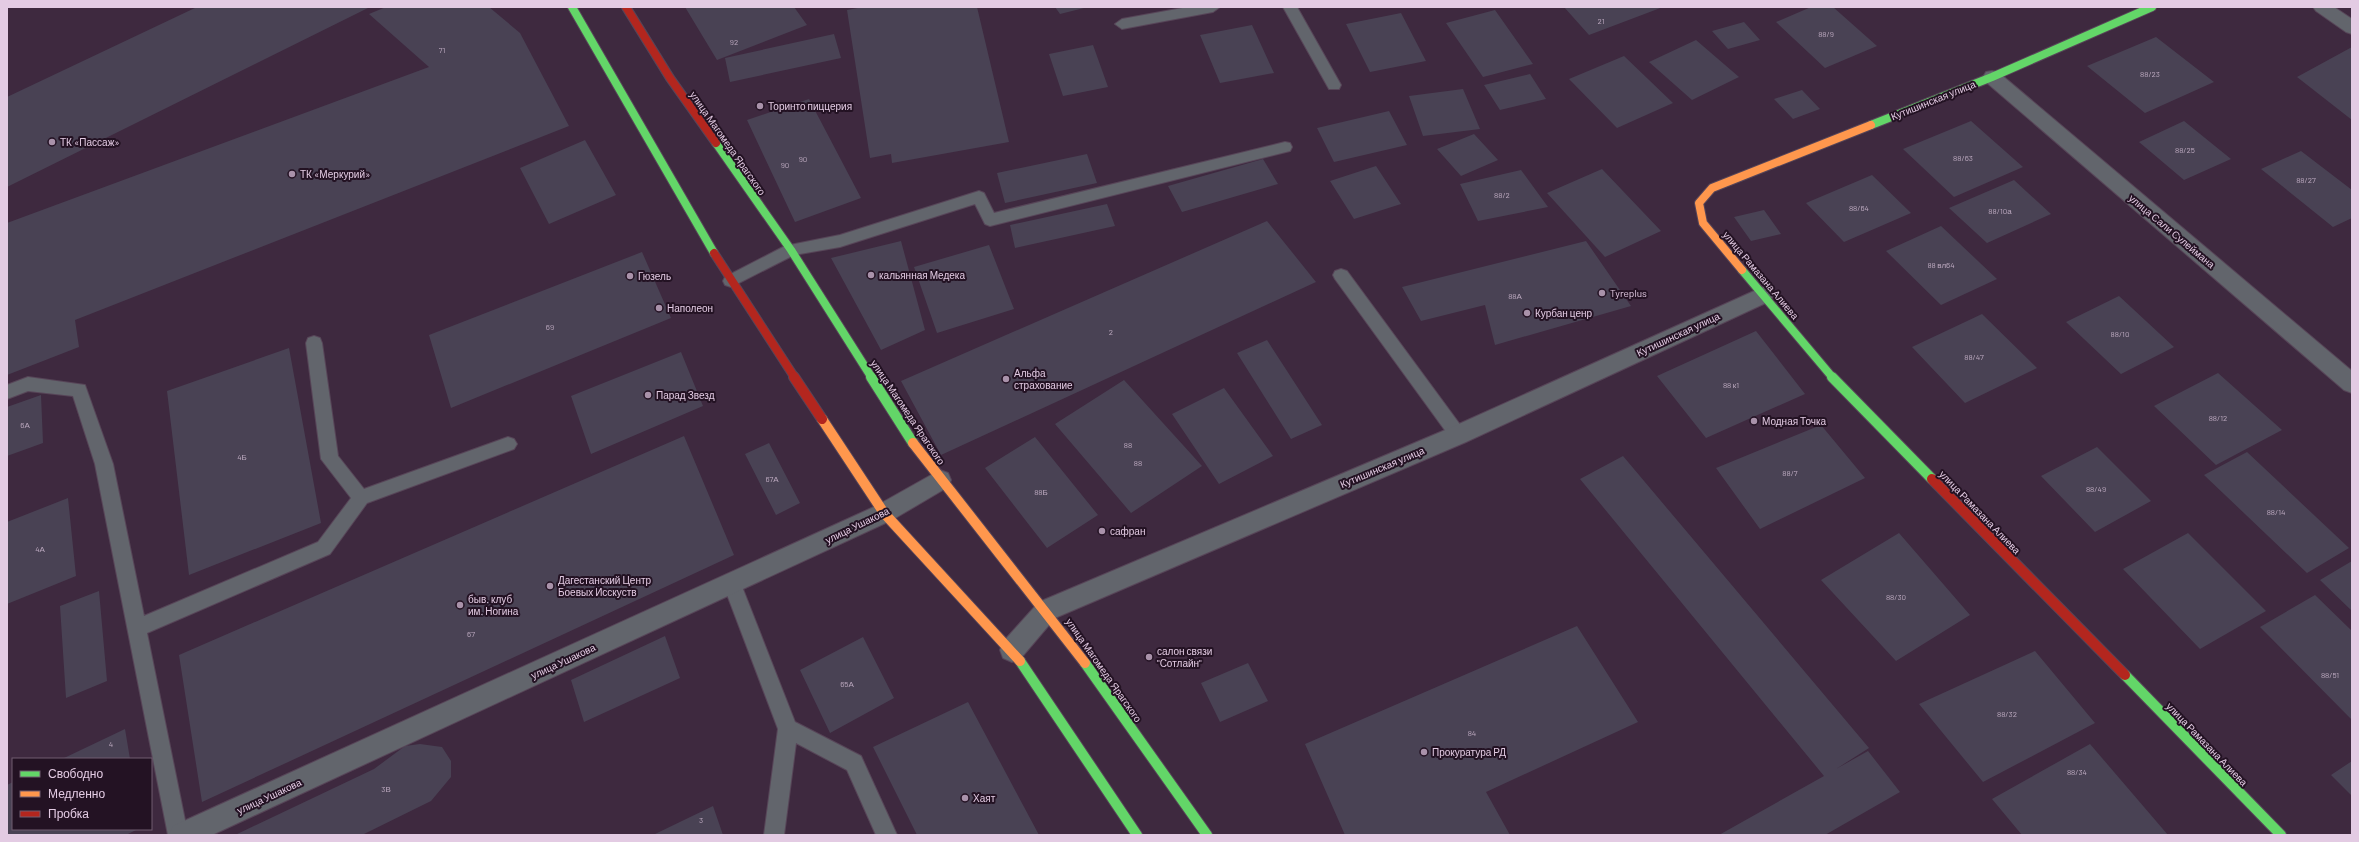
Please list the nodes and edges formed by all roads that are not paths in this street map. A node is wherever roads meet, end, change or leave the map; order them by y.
1 (572, 7) edge
2 (626, 7) edge
3 (1213, 7) edge
4 (1290, 7) edge
5 (2152, 7) edge
6 (2322, 7) edge
7 (1122, 24) dead end
8 (2352, 28) edge
9 (1992, 77) junction
10 (1334, 85) dead end
11 (1285, 147) dead end
12 (1712, 188) joint
13 (790, 250) junction
14 (1341, 275) dead end
15 (731, 281) junction
16 (1763, 295) junction
17 (314, 343) dead end
18 (2352, 384) edge
19 (7, 392) edge
20 (1458, 434) junction
21 (508, 444) dead end
22 (940, 480) junction
23 (361, 498) junction
24 (884, 513) junction
25 (732, 584) junction
26 (1048, 610) junction
27 (137, 628) junction
28 (1012, 650) junction
29 (788, 729) junction
30 (178, 835) edge
31 (182, 835) edge
32 (774, 835) edge
33 (887, 835) edge
34 (1138, 835) edge
35 (1207, 835) edge
36 (2281, 835) edge

1 - 15 main road
2 - 13 main road, улица Магомеда Ярагского
3 - 7 lane
4 - 10 lane
5 - 9 main road, Кутишинская улица
6 - 8 street
9 - 12 main road, Кутишинская улица
9 - 18 street, улица Сали Сулеймана
11 - 13 lane
12 - 16 main road, улица Рамазана Алиева
13 - 15 lane
13 - 22 main road, улица Магомеда Ярагского
14 - 20 lane
15 - 24 main road
16 - 20 street, Кутишинская улица
16 - 36 main road, улица Рамазана Алиева
17 - 23 lane
19 - 27 lane
20 - 26 street, Кутишинская улица
21 - 23 lane
22 - 24 street, улица Ушакова
22 - 26 main road, улица Магомеда Ярагского
23 - 27 lane
24 - 25 street, улица Ушакова
24 - 28 main road
25 - 29 lane
25 - 31 street, улица Ушакова
26 - 28 street, Кутишинская улица
26 - 35 main road, улица Магомеда Ярагского
27 - 30 lane
28 - 34 main road
29 - 32 lane
29 - 33 lane

